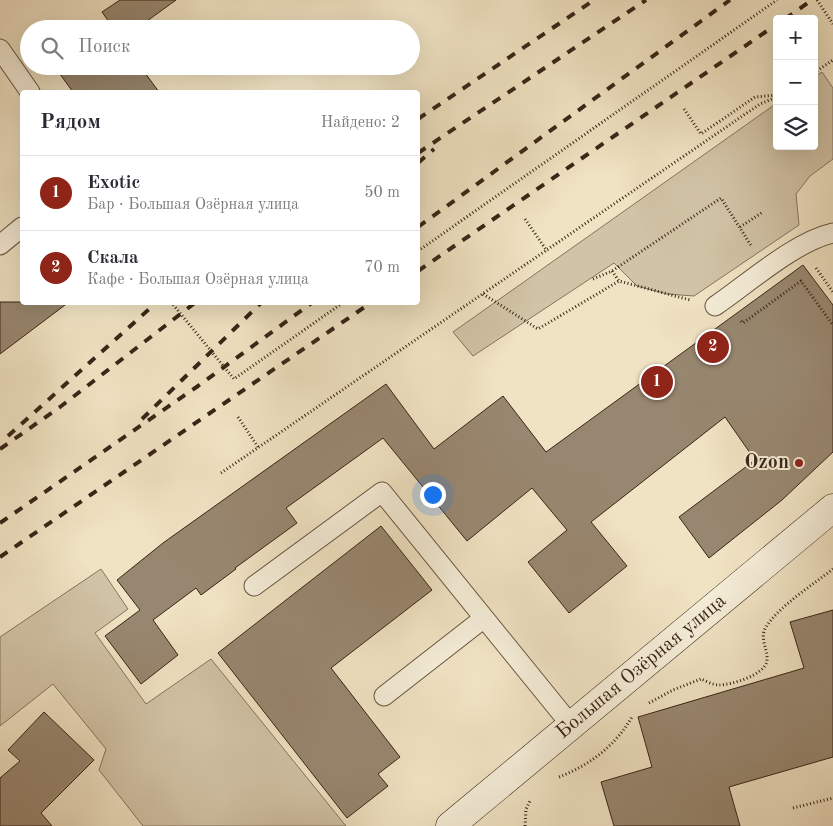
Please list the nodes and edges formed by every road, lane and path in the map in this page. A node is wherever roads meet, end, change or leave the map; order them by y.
1 (776, 0) edge
2 (817, 0) edge
3 (833, 24) edge
4 (0, 49) edge
5 (833, 60) edge
6 (818, 70) edge
7 (29, 90) edge
8 (773, 96) edge
9 (773, 98) edge
10 (684, 109) dead end
11 (763, 212) dead end
12 (525, 219) dead end
13 (740, 227) junction
14 (20, 229) edge
15 (833, 233) edge
16 (0, 245) edge
17 (420, 250) edge
18 (547, 251) junction
19 (766, 270) junction
20 (612, 272) junction
21 (594, 279) dead end
22 (619, 281) junction
23 (483, 294) junction
24 (720, 303) junction
25 (173, 305) edge
26 (340, 305) edge
27 (833, 325) edge
28 (238, 417) dead end
29 (258, 447) junction
30 (220, 473) dead end
31 (833, 508) edge
32 (833, 569) edge
33 (254, 586) dead end
34 (484, 618) junction
35 (384, 696) dead end
36 (643, 706) dead end
37 (636, 710) dead end
38 (571, 726) junction
39 (551, 780) dead end
40 (833, 798) edge
41 (530, 800) dead end
42 (793, 808) dead end
43 (450, 826) edge
44 (525, 826) edge

1 - 17 path
2 - 3 path
4 - 7 lane
5 - 6 path
8 - 10 path
9 - 18 path
11 - 13 path
12 - 18 path
13 - 19 path
13 - 20 path
14 - 16 lane
15 - 19 lane
18 - 23 path
19 - 24 lane
20 - 21 path
20 - 22 path
22 - 23 path
22 - 24 path
23 - 29 path
24 - 27 path
25 - 26 path
28 - 29 path
29 - 30 path
31 - 38 street, Большая Озёрная улица
32 - 36 path
33 - 34 lane
34 - 35 lane
34 - 38 lane
37 - 39 path
38 - 43 street, Большая Озёрная улица
40 - 42 path
41 - 44 path

